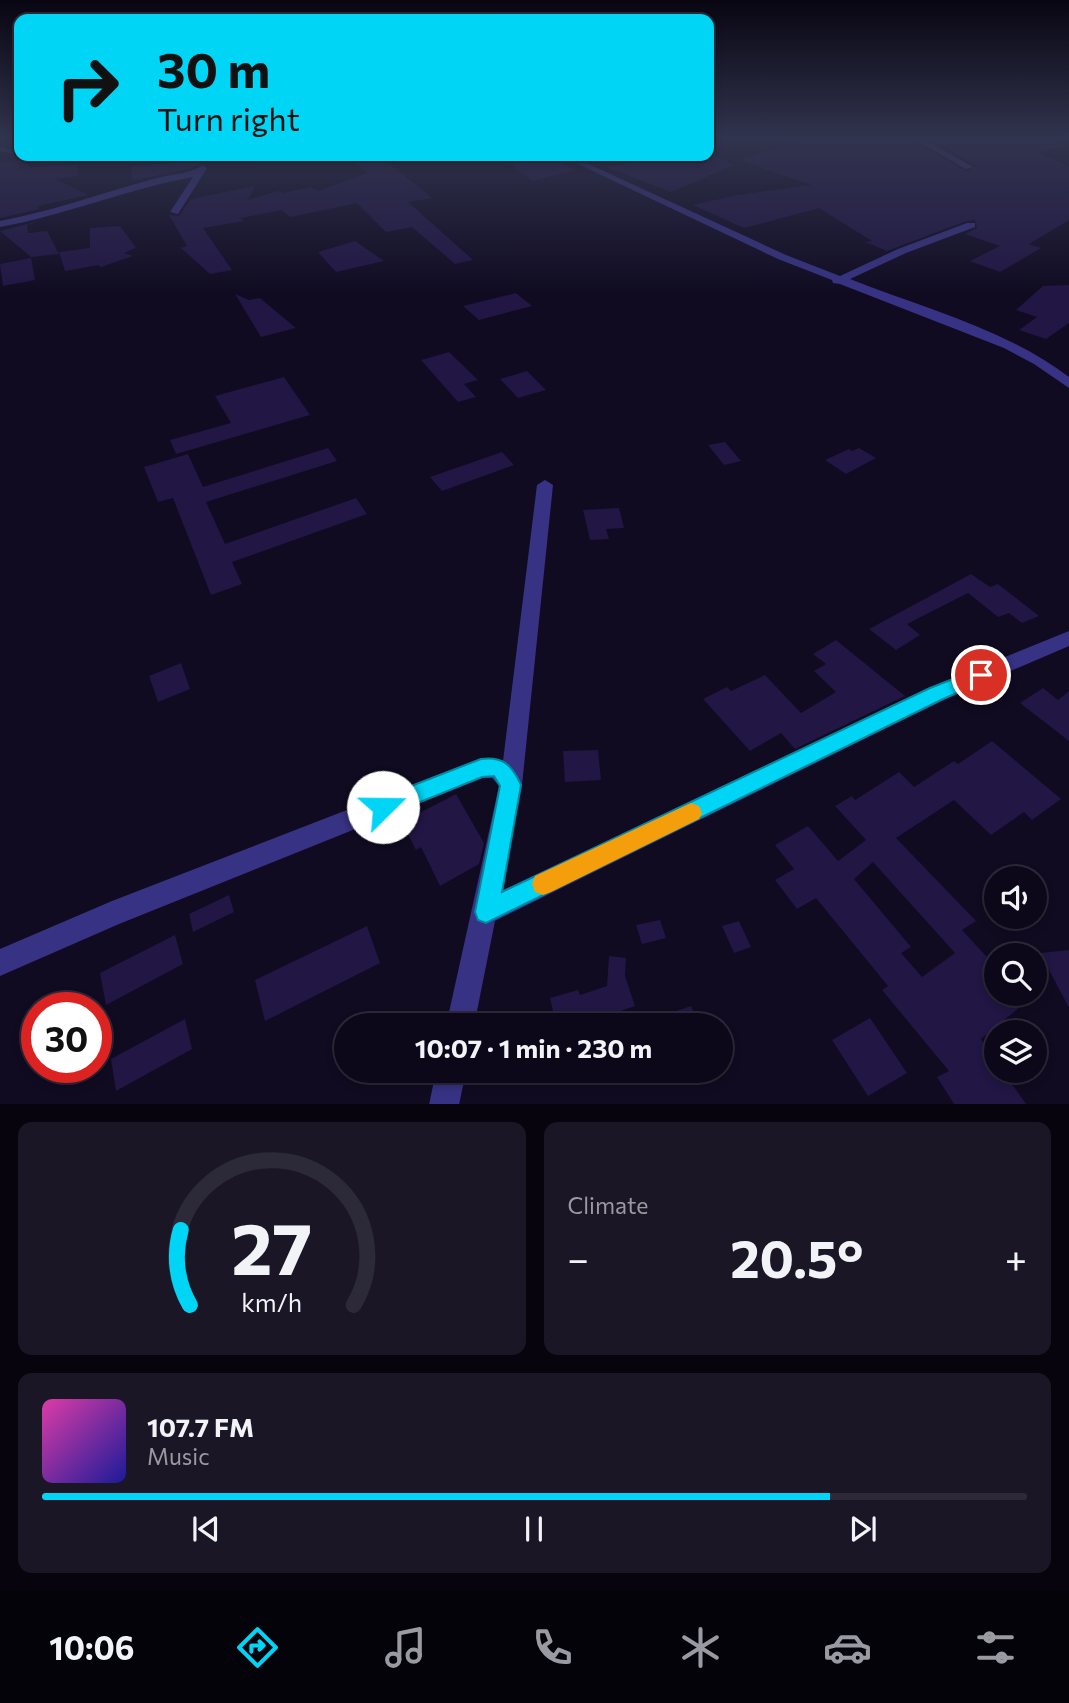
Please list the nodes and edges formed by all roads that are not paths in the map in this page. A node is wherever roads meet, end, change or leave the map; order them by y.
1 (128, 191) edge
2 (188, 191) edge
3 (637, 191) edge
4 (175, 212) dead end
5 (0, 224) edge
6 (971, 225) dead end
7 (837, 281) junction
8 (1069, 384) edge
9 (545, 485) dead end
10 (1069, 638) edge
11 (511, 785) junction
12 (486, 912) junction
13 (0, 963) edge
14 (463, 1013) edge
15 (448, 1083) edge
16 (444, 1104) edge

1 - 5 street
2 - 4 street
3 - 7 street
6 - 7 street
7 - 8 street
9 - 11 street
10 - 12 street
11 - 12 street
11 - 13 street
12 - 14 street
15 - 16 street

